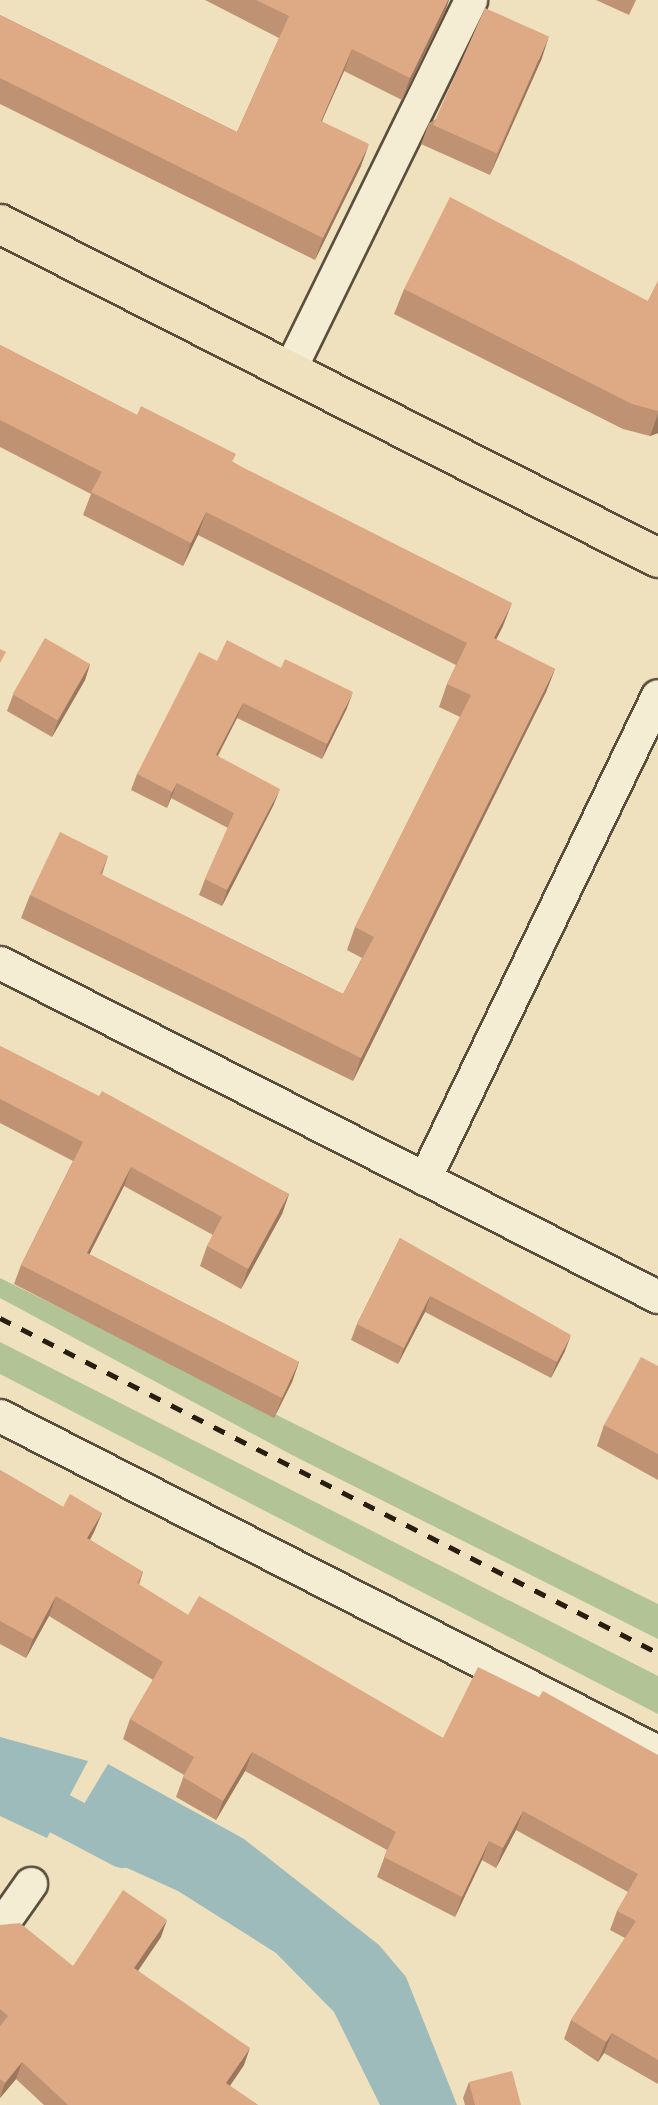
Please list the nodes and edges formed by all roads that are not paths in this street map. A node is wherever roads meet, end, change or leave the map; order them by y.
1 (471, 0) edge
2 (0, 224) edge
3 (289, 372) junction
4 (658, 558) edge
5 (658, 696) edge
6 (0, 963) edge
7 (425, 1179) junction
8 (658, 1297) edge
9 (0, 1416) edge
10 (658, 1752) edge
11 (31, 1884) dead end
12 (0, 1928) edge

1 - 3 street
2 - 3 main road
3 - 4 main road
5 - 7 street
6 - 7 street
7 - 8 street
9 - 10 street
11 - 12 street

